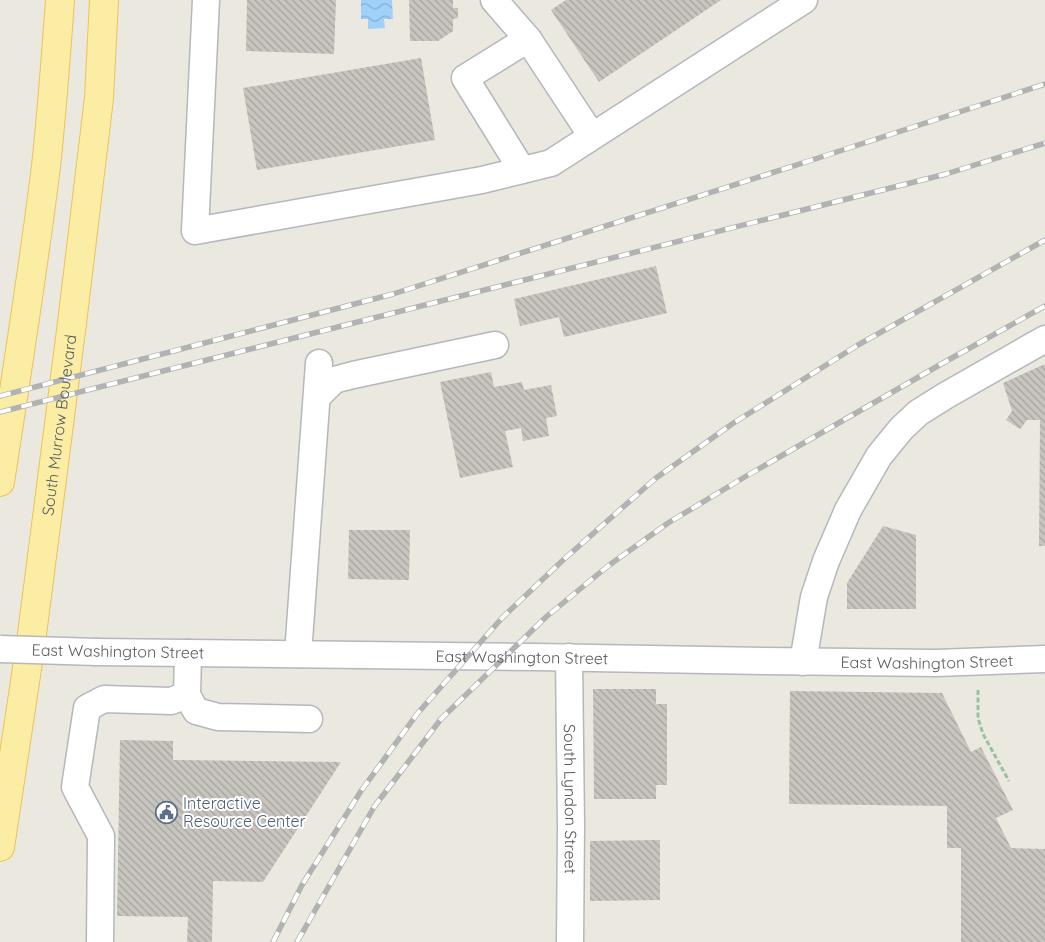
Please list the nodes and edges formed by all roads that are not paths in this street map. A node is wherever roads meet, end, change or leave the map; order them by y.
1 (60, 0) edge
2 (104, 0) edge
3 (206, 0) edge
4 (494, 0) edge
5 (804, 0) edge
6 (528, 39) junction
7 (592, 136) junction
8 (522, 170) junction
9 (1045, 340) edge
10 (496, 344) dead end
11 (320, 364) dead end
12 (317, 397) junction
13 (0, 482) edge
14 (0, 650) edge
15 (188, 653) junction
16 (298, 654) junction
17 (569, 657) junction
18 (1045, 659) edge
19 (803, 662) junction
20 (186, 695) junction
21 (309, 718) dead end
22 (0, 847) edge
23 (100, 942) edge
24 (570, 942) edge

1 - 13 main road
2 - 22 main road, South Murrow Boulevard
3 - 8 street
4 - 6 street
5 - 7 street
6 - 7 street
6 - 8 street
7 - 8 street
9 - 19 street
10 - 12 street
11 - 12 street
12 - 16 street
14 - 15 street, East Washington Street, bridge
15 - 16 street, East Washington Street
15 - 20 street
16 - 17 street, East Washington Street
17 - 19 street, East Washington Street
17 - 24 street, South Lyndon Street
18 - 19 street, East Washington Street
20 - 21 street
20 - 23 street

